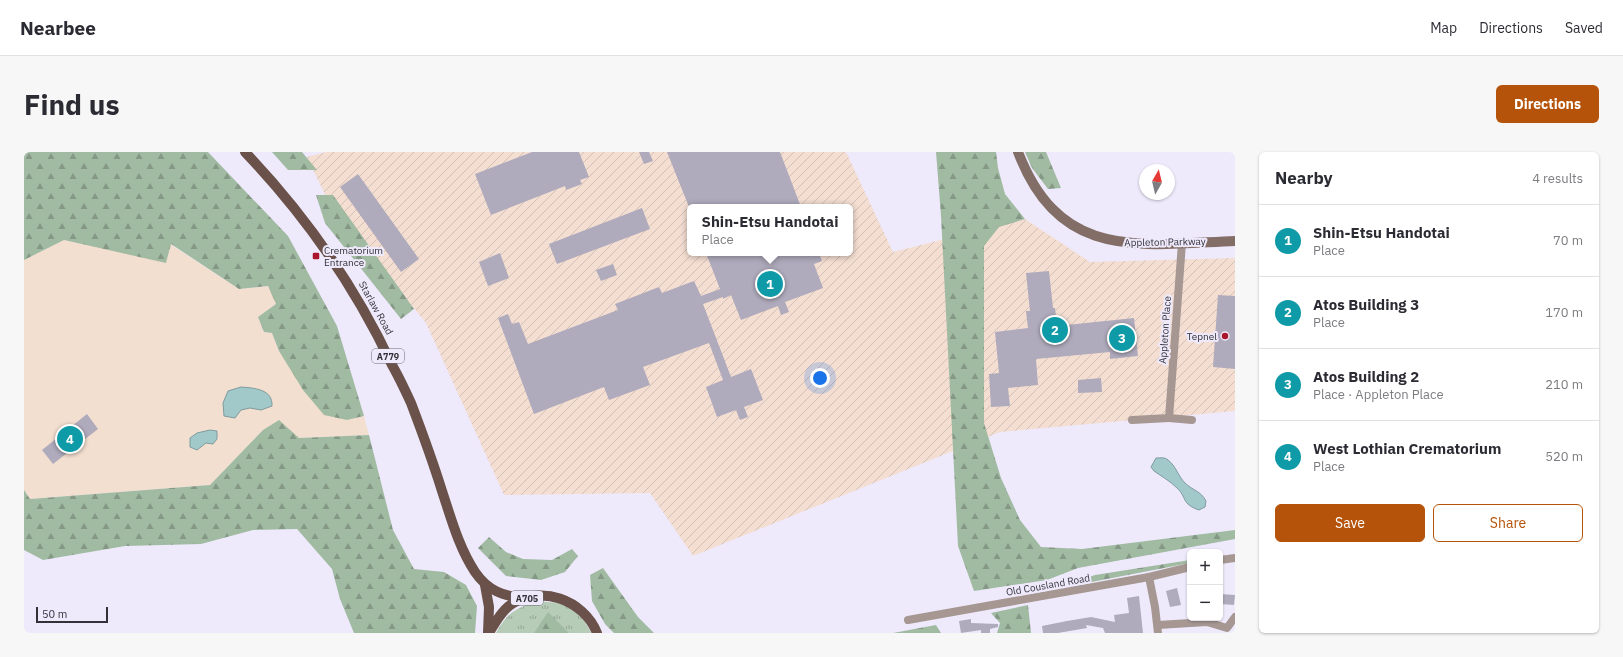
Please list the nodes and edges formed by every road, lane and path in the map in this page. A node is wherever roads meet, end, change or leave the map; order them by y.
1 (245, 152) edge
2 (1018, 152) edge
3 (1235, 241) edge
4 (1182, 243) junction
5 (1169, 418) junction
6 (1132, 420) dead end
7 (1192, 420) dead end
8 (1235, 558) edge
9 (1223, 560) edge
10 (1187, 568) edge
11 (1149, 577) junction
12 (485, 585) junction
13 (524, 599) junction
14 (1235, 617) edge
15 (908, 620) dead end
16 (1158, 629) edge
17 (1229, 630) edge
18 (489, 633) edge
19 (597, 633) edge

1 - 12 main road, Starlaw Road / A779
2 - 4 street, Appleton Parkway
3 - 4 street, Appleton Parkway
4 - 5 street, Appleton Place
5 - 6 street
5 - 7 street
8 - 9 street
10 - 11 street, Old Cousland Road
11 - 15 street, Old Cousland Road
11 - 16 street
12 - 13 main road, A779
12 - 18 main road, A779
13 - 18 main road, A705
13 - 19 main road, A705
14 - 17 street
16 - 17 street

